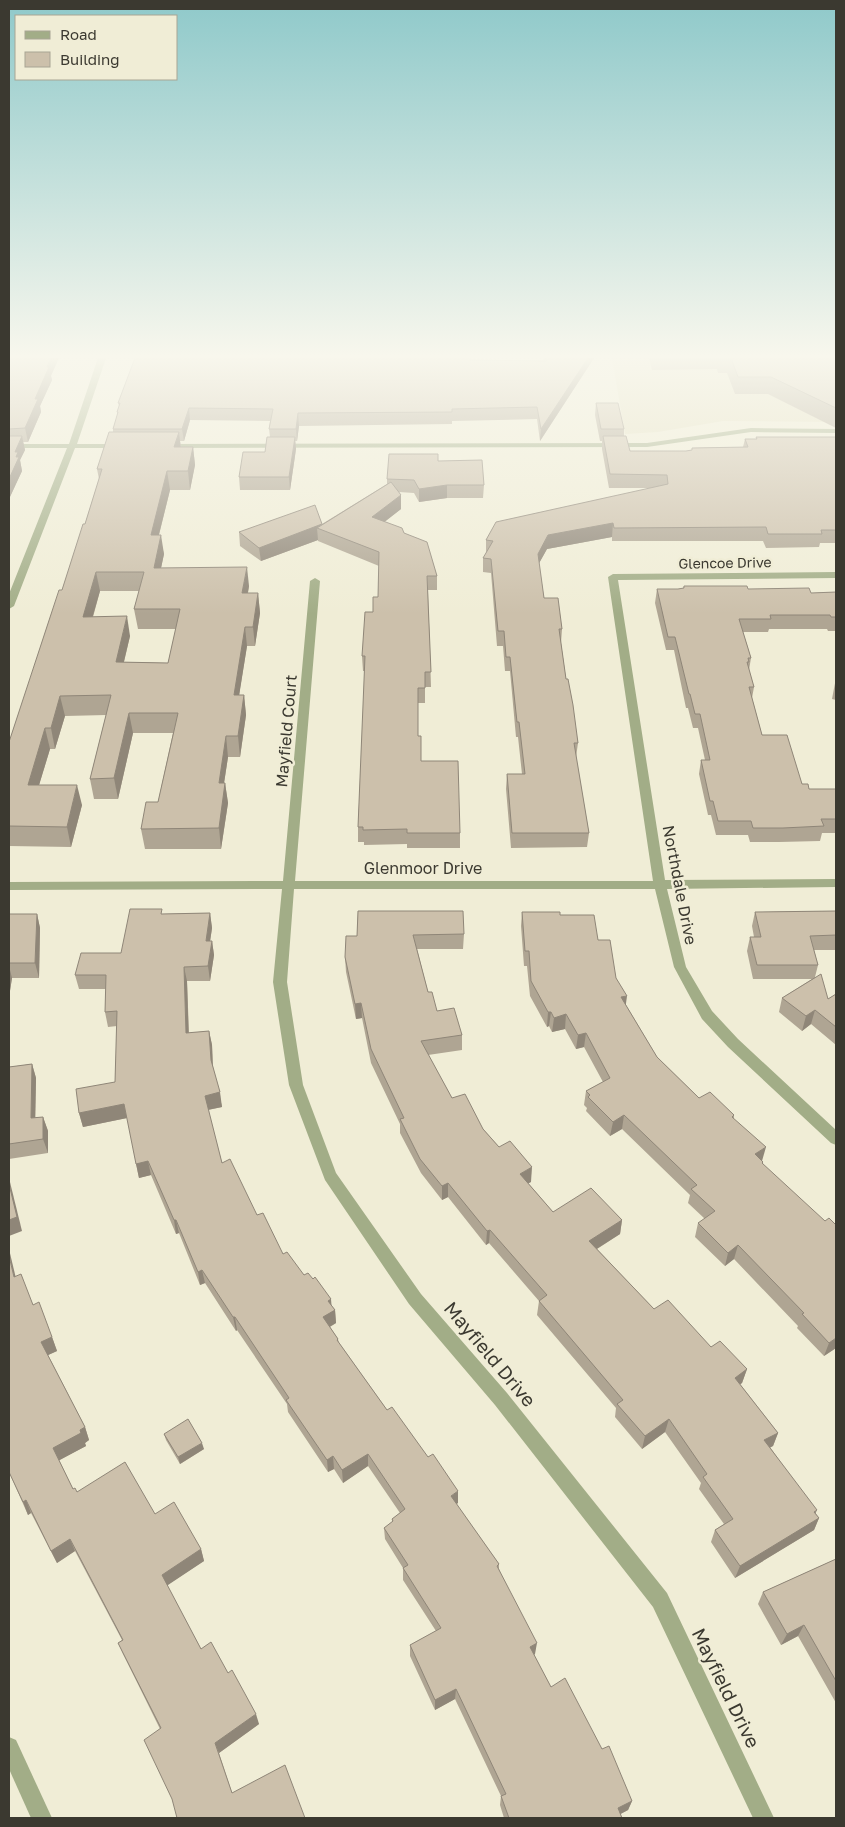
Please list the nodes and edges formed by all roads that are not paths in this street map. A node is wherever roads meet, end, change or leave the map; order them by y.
1 (658, 443) edge
2 (9, 446) edge
3 (72, 446) junction
4 (131, 446) edge
5 (150, 446) edge
6 (836, 575) edge
7 (614, 578) joint
8 (315, 581) dead end
9 (9, 606) edge
10 (836, 883) edge
11 (289, 884) junction
12 (660, 885) junction
13 (9, 886) edge
14 (836, 1138) edge
15 (9, 1747) edge
16 (42, 1818) edge
17 (764, 1818) edge

1 - 5 street
2 - 3 street
3 - 4 street
3 - 9 street
6 - 7 street, Glencoe Drive
7 - 12 street, Northdale Drive
8 - 11 street, Mayfield Court
10 - 12 street, Glenmoor Drive
11 - 12 street, Glenmoor Drive
11 - 13 street, Glenmoor Drive
11 - 17 street, Mayfield Drive
12 - 14 street, Northdale Drive
15 - 16 street

